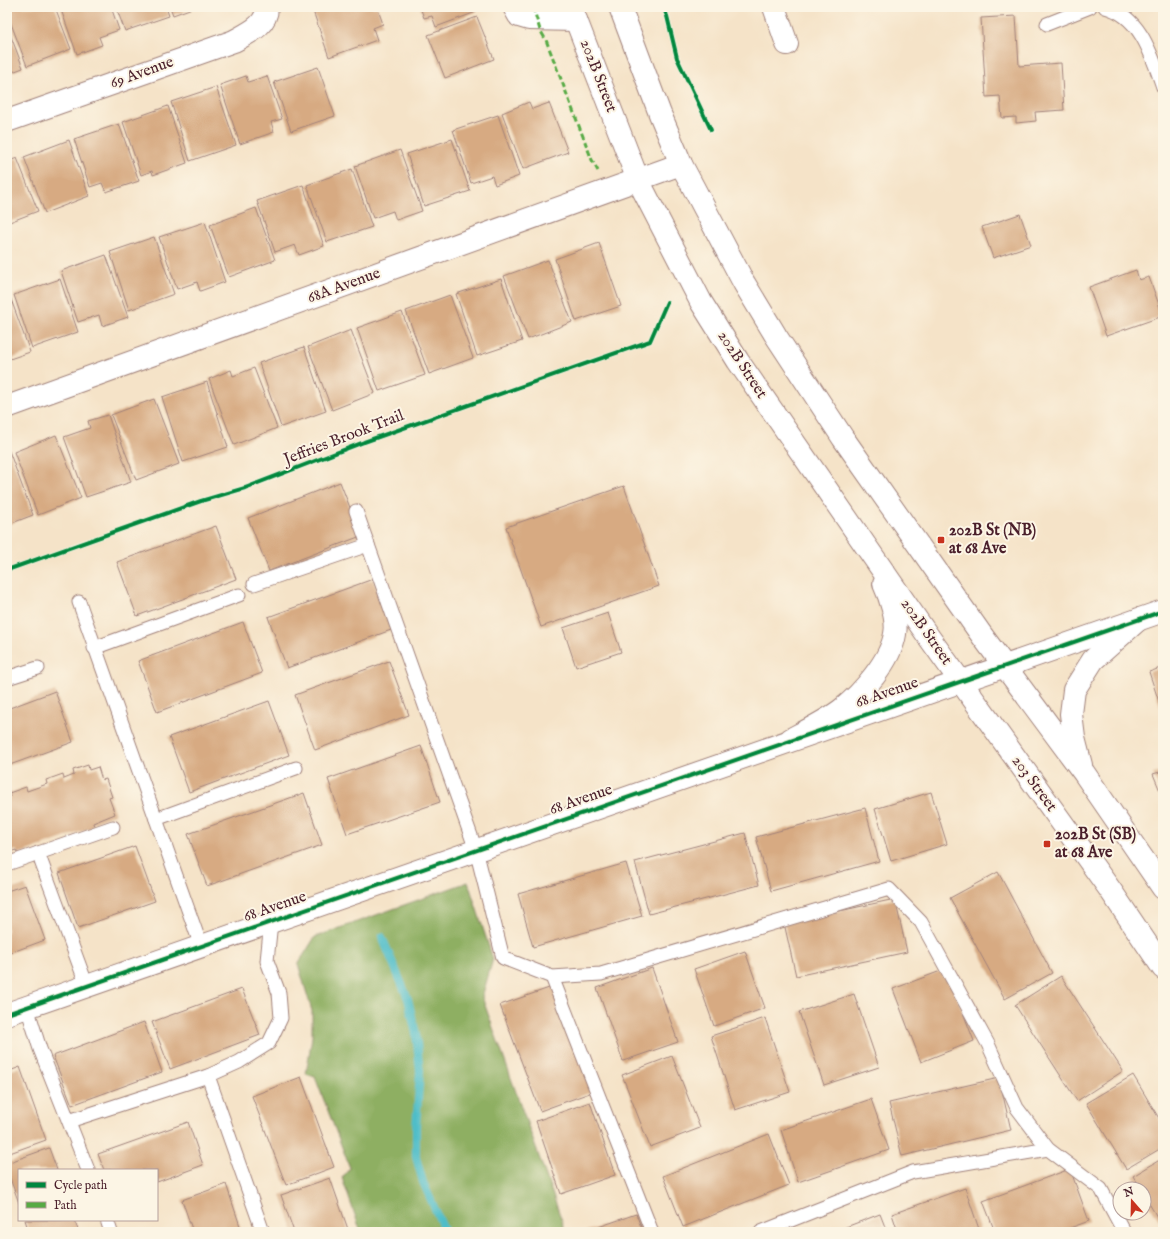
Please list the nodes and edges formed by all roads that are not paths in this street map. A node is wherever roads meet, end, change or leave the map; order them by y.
1 (514, 7) edge
2 (620, 7) edge
3 (774, 7) edge
4 (1090, 7) edge
5 (1105, 7) edge
6 (267, 10) edge
7 (573, 14) edge
8 (1047, 24) dead end
9 (787, 44) dead end
10 (1163, 87) edge
11 (7, 121) edge
12 (681, 164) junction
13 (638, 180) junction
14 (7, 407) edge
15 (356, 511) dead end
16 (368, 545) junction
17 (869, 550) junction
18 (254, 584) dead end
19 (239, 595) dead end
20 (79, 602) dead end
21 (1163, 611) edge
22 (1140, 619) junction
23 (94, 648) junction
24 (1004, 666) junction
25 (38, 668) dead end
26 (7, 678) edge
27 (960, 680) junction
28 (791, 739) junction
29 (296, 768) dead end
30 (1084, 773) junction
31 (156, 819) junction
32 (113, 827) dead end
33 (476, 850) junction
34 (38, 853) junction
35 (7, 864) edge
36 (1163, 888) edge
37 (271, 922) junction
38 (201, 946) junction
39 (1163, 968) edge
40 (552, 977) junction
41 (87, 986) junction
42 (17, 1010) edge
43 (208, 1076) junction
44 (69, 1121) junction
45 (1048, 1150) junction
46 (88, 1169) edge
47 (107, 1221) edge
48 (111, 1232) edge
49 (263, 1232) edge
50 (652, 1232) edge
51 (761, 1232) edge
52 (1124, 1232) edge

1 - 7 main road, 202B Street
2 - 12 main road
3 - 9 main road
4 - 8 lane
5 - 10 lane
6 - 11 main road, 69 Avenue
7 - 13 main road, 202B Street
12 - 13 main road, 68A Avenue
12 - 24 main road
13 - 14 main road, 68A Avenue
13 - 17 main road, 202B Street
15 - 16 lane
16 - 18 lane
16 - 33 lane
17 - 27 main road, 202B Street
17 - 28 main road
19 - 23 lane
20 - 23 lane
21 - 22 main road, 68 Avenue
22 - 24 main road, 68 Avenue
22 - 30 main road
23 - 31 lane
24 - 27 main road, 68 Avenue
24 - 30 main road
25 - 26 lane
27 - 28 main road, 68 Avenue
27 - 39 main road, 203 Street
28 - 33 main road, 68 Avenue
29 - 31 lane
30 - 36 main road
31 - 38 lane
32 - 34 lane
33 - 37 main road, 68 Avenue
33 - 40 lane
34 - 35 lane
34 - 41 lane
37 - 38 main road, 68 Avenue
37 - 43 lane
38 - 41 main road, 68 Avenue
40 - 45 lane
40 - 50 lane
41 - 42 main road, 68 Avenue
42 - 44 lane
43 - 44 lane
43 - 49 lane
44 - 46 lane
45 - 51 lane
45 - 52 lane
47 - 48 lane

